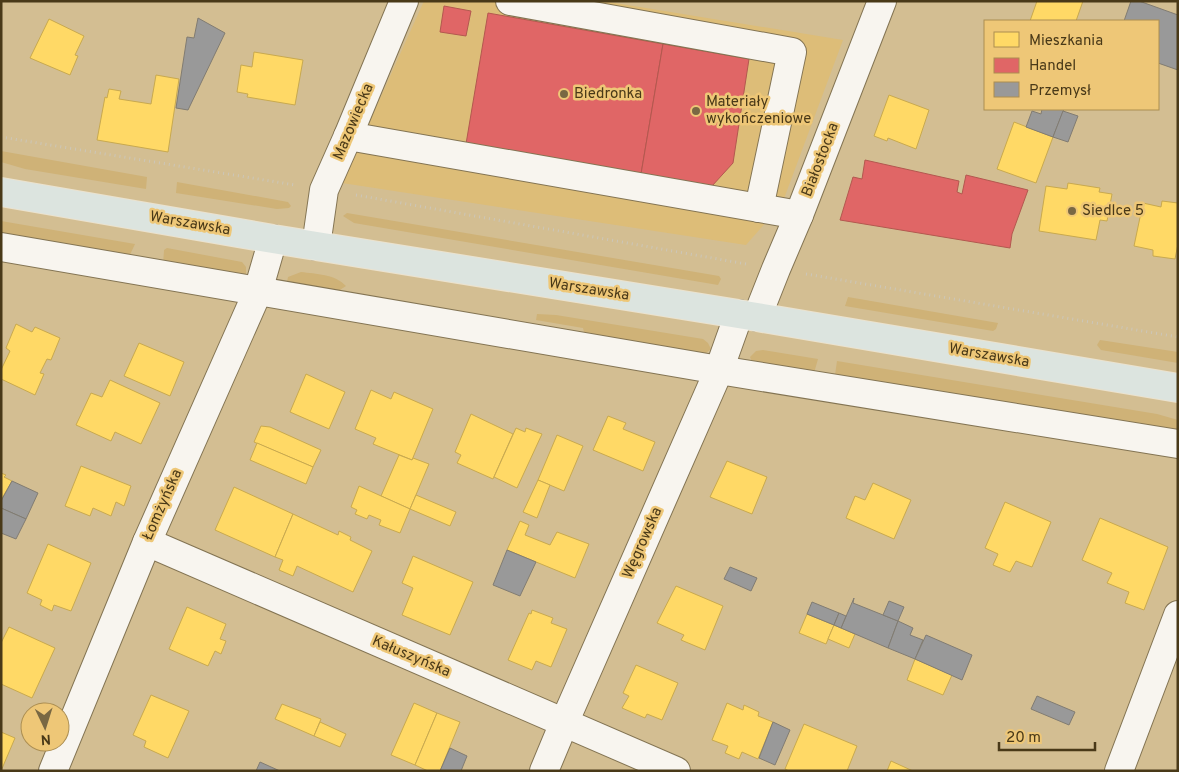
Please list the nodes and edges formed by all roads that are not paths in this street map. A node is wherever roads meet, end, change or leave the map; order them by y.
1 (404, 1) edge
2 (510, 1) edge
3 (882, 1) edge
4 (348, 136) junction
5 (1, 192) edge
6 (759, 208) junction
7 (799, 215) junction
8 (273, 239) junction
9 (316, 246) junction
10 (1, 247) edge
11 (258, 291) junction
12 (748, 316) junction
13 (719, 370) junction
14 (1178, 388) edge
15 (1178, 444) edge
16 (147, 542) junction
17 (1178, 615) edge
18 (564, 723) junction
19 (53, 771) edge
20 (544, 771) edge
21 (676, 771) edge
22 (1119, 771) edge

1 - 4 street, Mazowiecka
2 - 6 street
3 - 7 street, Białostocka
4 - 6 street
4 - 9 street, Mazowiecka
5 - 8 main road, Warszawska
6 - 7 street
7 - 12 street, Białostocka
8 - 9 main road, Warszawska
8 - 11 street, Łomżyńska
9 - 12 main road, Warszawska
10 - 11 street
11 - 13 street
11 - 16 street, Łomżyńska
12 - 13 street, Węgrowska
12 - 14 main road, Warszawska
13 - 15 street
13 - 18 street, Węgrowska
16 - 18 street, Kałuszyńska
16 - 19 street, Łomżyńska
17 - 22 street
18 - 20 street, Węgrowska
18 - 21 street, Kałuszyńska

